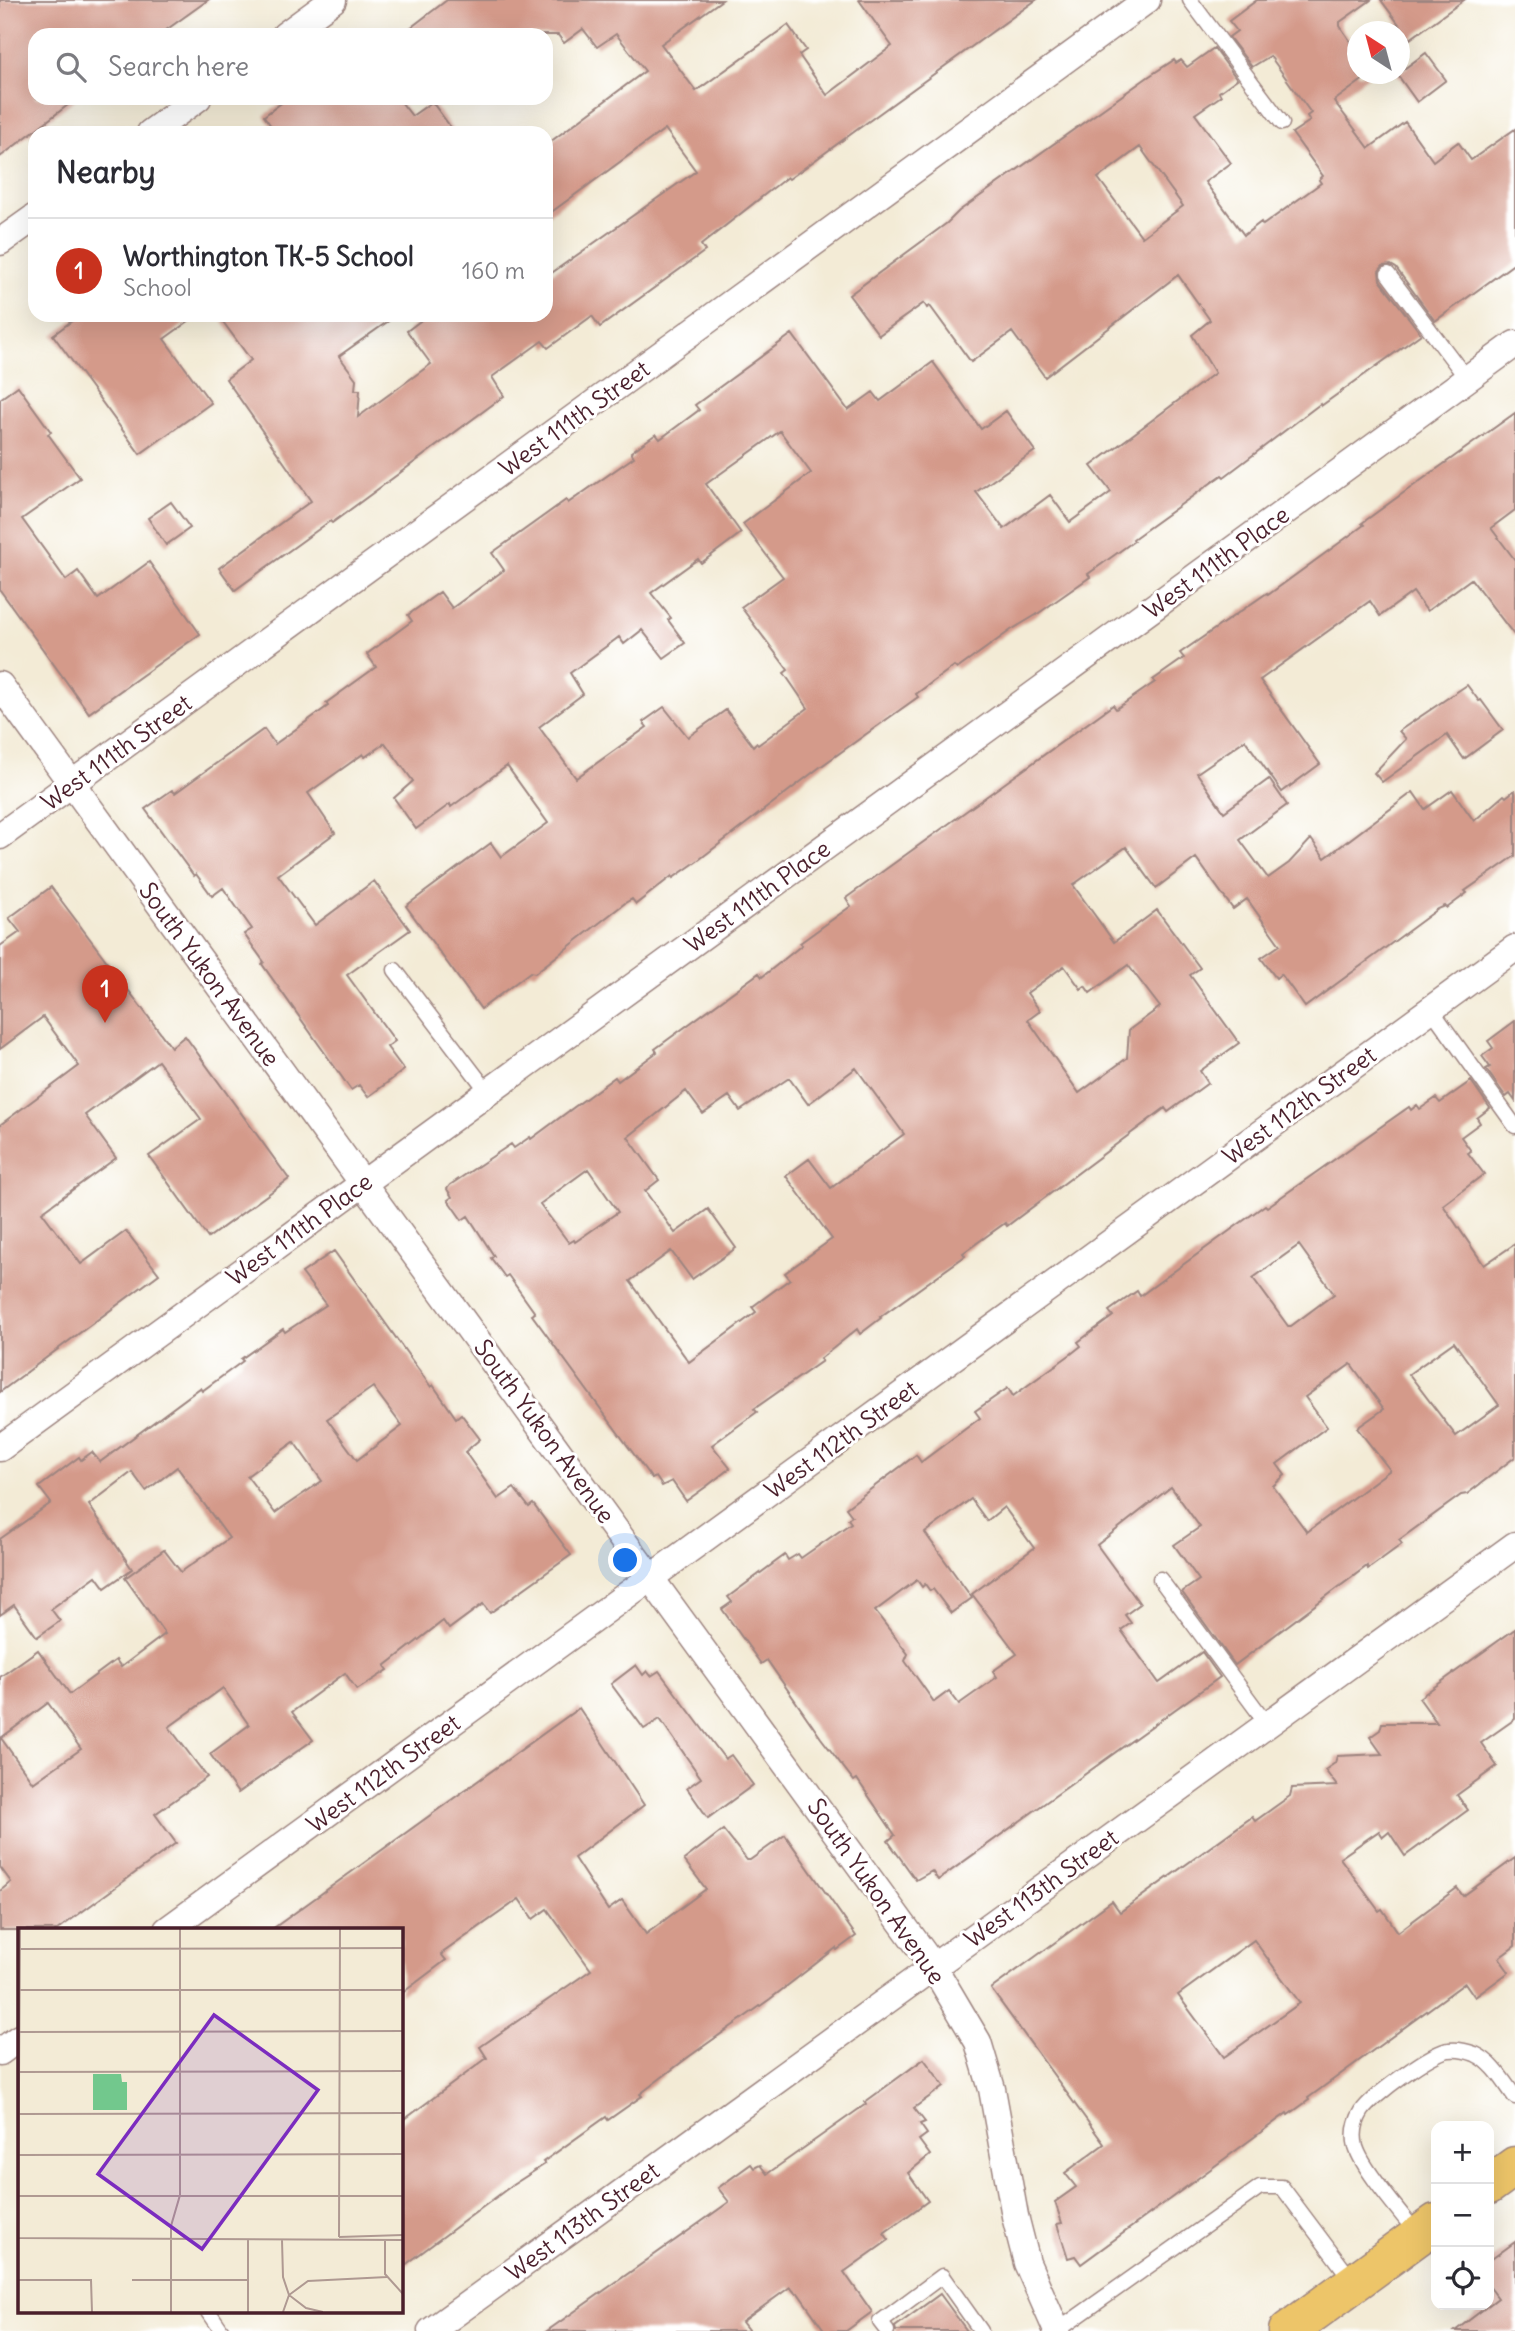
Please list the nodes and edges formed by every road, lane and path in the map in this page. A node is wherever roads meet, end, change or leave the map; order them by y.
1 (333, 0) edge
2 (1147, 0) edge
3 (1190, 0) edge
4 (295, 28) edge
5 (188, 105) edge
6 (1282, 122) dead end
7 (160, 126) edge
8 (28, 222) edge
9 (0, 242) edge
10 (1388, 274) dead end
11 (1515, 344) edge
12 (1466, 379) junction
13 (0, 685) edge
14 (71, 784) junction
15 (0, 836) edge
16 (1515, 948) edge
17 (395, 970) dead end
18 (1431, 1009) junction
19 (488, 1092) junction
20 (1515, 1126) edge
21 (363, 1183) junction
22 (0, 1448) edge
23 (1515, 1545) edge
24 (652, 1577) junction
25 (1160, 1579) dead end
26 (1267, 1724) junction
27 (170, 1928) edge
28 (933, 1966) junction
29 (18, 2039) edge
30 (0, 2052) edge
31 (1515, 2097) edge
32 (1515, 2166) edge
33 (1490, 2184) edge
34 (1427, 2230) edge
35 (1354, 2283) junction
36 (210, 2314) edge
37 (222, 2331) edge
38 (432, 2331) edge
39 (887, 2331) edge
40 (981, 2331) edge
41 (1057, 2331) edge
42 (1288, 2331) edge

1 - 4 street
2 - 14 street, West 111th Street
3 - 6 lane
5 - 7 street
8 - 9 street
10 - 12 lane
11 - 12 street, West 111th Place
12 - 19 street, West 111th Place
13 - 14 street, South Yukon Avenue
14 - 15 street, West 111th Street
14 - 21 street, South Yukon Avenue
16 - 18 street, West 112th Street
17 - 19 lane
18 - 20 lane
18 - 24 street, West 112th Street
19 - 21 street, West 111th Place
21 - 22 street, West 111th Place
21 - 24 street, South Yukon Avenue
23 - 26 street, West 113th Street
24 - 27 street, West 112th Street
24 - 28 street, South Yukon Avenue
25 - 26 lane
26 - 28 street, West 113th Street
28 - 38 street, West 113th Street
28 - 41 street, South Yukon Avenue
29 - 30 street
31 - 34 lane
32 - 33 main road
34 - 35 main road
35 - 41 lane
35 - 42 main road
36 - 37 lane
39 - 40 lane

